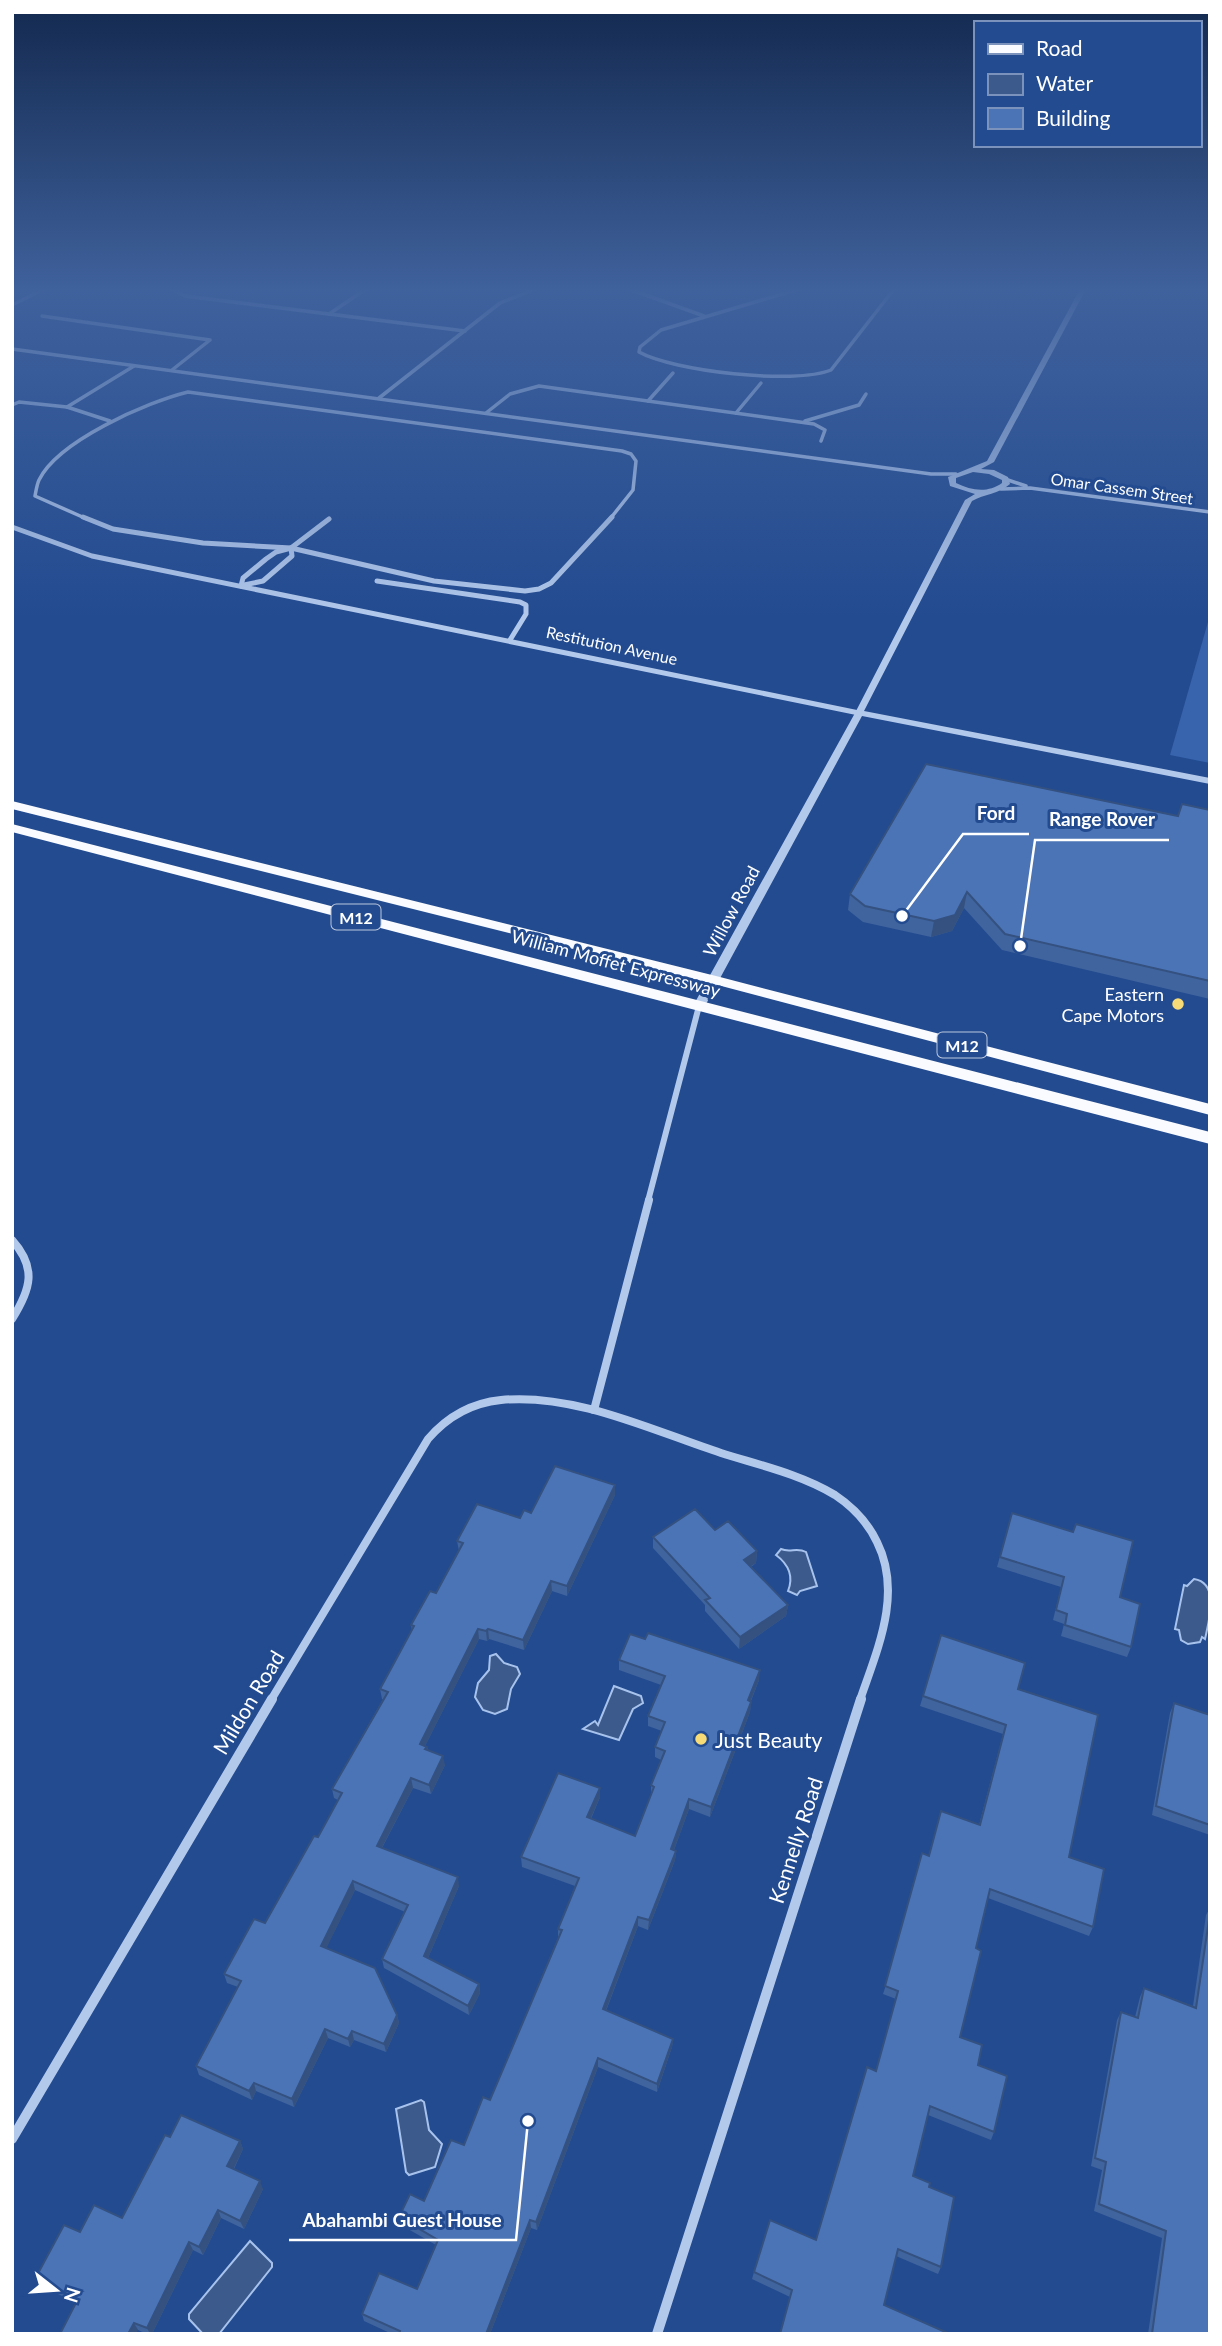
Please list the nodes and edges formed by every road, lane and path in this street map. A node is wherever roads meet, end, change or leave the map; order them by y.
1 (81, 398) edge
2 (160, 398) edge
3 (243, 398) edge
4 (383, 398) edge
5 (503, 398) edge
6 (627, 398) edge
7 (650, 398) edge
8 (748, 398) edge
9 (863, 398) edge
10 (1024, 398) edge
11 (648, 401) junction
12 (12, 405) edge
13 (67, 407) junction
14 (486, 413) junction
15 (736, 413) junction
16 (110, 421) junction
17 (803, 422) junction
18 (1210, 423) edge
19 (1210, 429) edge
20 (821, 441) dead end
21 (990, 462) junction
22 (972, 470) junction
23 (996, 474) junction
24 (954, 477) junction
25 (1005, 479) junction
26 (1030, 488) junction
27 (965, 489) junction
28 (1001, 489) junction
29 (983, 492) junction
30 (969, 500) junction
31 (1210, 512) edge
32 (329, 519) dead end
33 (12, 527) edge
34 (291, 548) junction
35 (377, 581) dead end
36 (241, 586) junction
37 (510, 640) junction
38 (859, 713) junction
39 (1210, 781) edge
40 (12, 806) edge
41 (12, 828) edge
42 (715, 980) junction
43 (699, 1006) junction
44 (1210, 1110) edge
45 (1210, 1138) edge
46 (12, 1240) edge
47 (12, 1319) edge
48 (594, 1410) junction
49 (12, 2139) edge
50 (657, 2334) edge

1 - 13 street
2 - 16 street
3 - 34 street
4 - 14 street
5 - 14 street
6 - 11 street
7 - 11 street
8 - 15 street
9 - 17 street
10 - 21 street
11 - 15 street
12 - 13 street
13 - 16 street
14 - 24 street
15 - 17 street
16 - 34 street
17 - 20 street
18 - 19 street
21 - 22 street
21 - 23 street
22 - 23 street
22 - 24 street
23 - 25 street
24 - 27 street
25 - 26 street, Omar Cassem Street
25 - 28 street
26 - 28 street, Omar Cassem Street
26 - 31 street, Omar Cassem Street
27 - 29 street
27 - 30 street
28 - 29 street
29 - 30 street
30 - 38 street, Willow Road
32 - 34 street
33 - 36 street, Restitution Avenue
34 - 36 street
34 - 36 street
35 - 37 street
36 - 37 street, Restitution Avenue
37 - 38 street, Restitution Avenue
38 - 39 street, Restitution Avenue
38 - 42 street, Willow Road
40 - 42 main road, William Moffet Expressway / M12
41 - 43 main road, William Moffet Expressway / M12
42 - 43 street, Willow Road
42 - 44 main road, William Moffet Expressway / M12
43 - 45 main road, William Moffet Expressway / M12
43 - 48 street, Willow Road
46 - 47 street
48 - 49 street, Mildon Road
48 - 50 street, Kennelly Road

